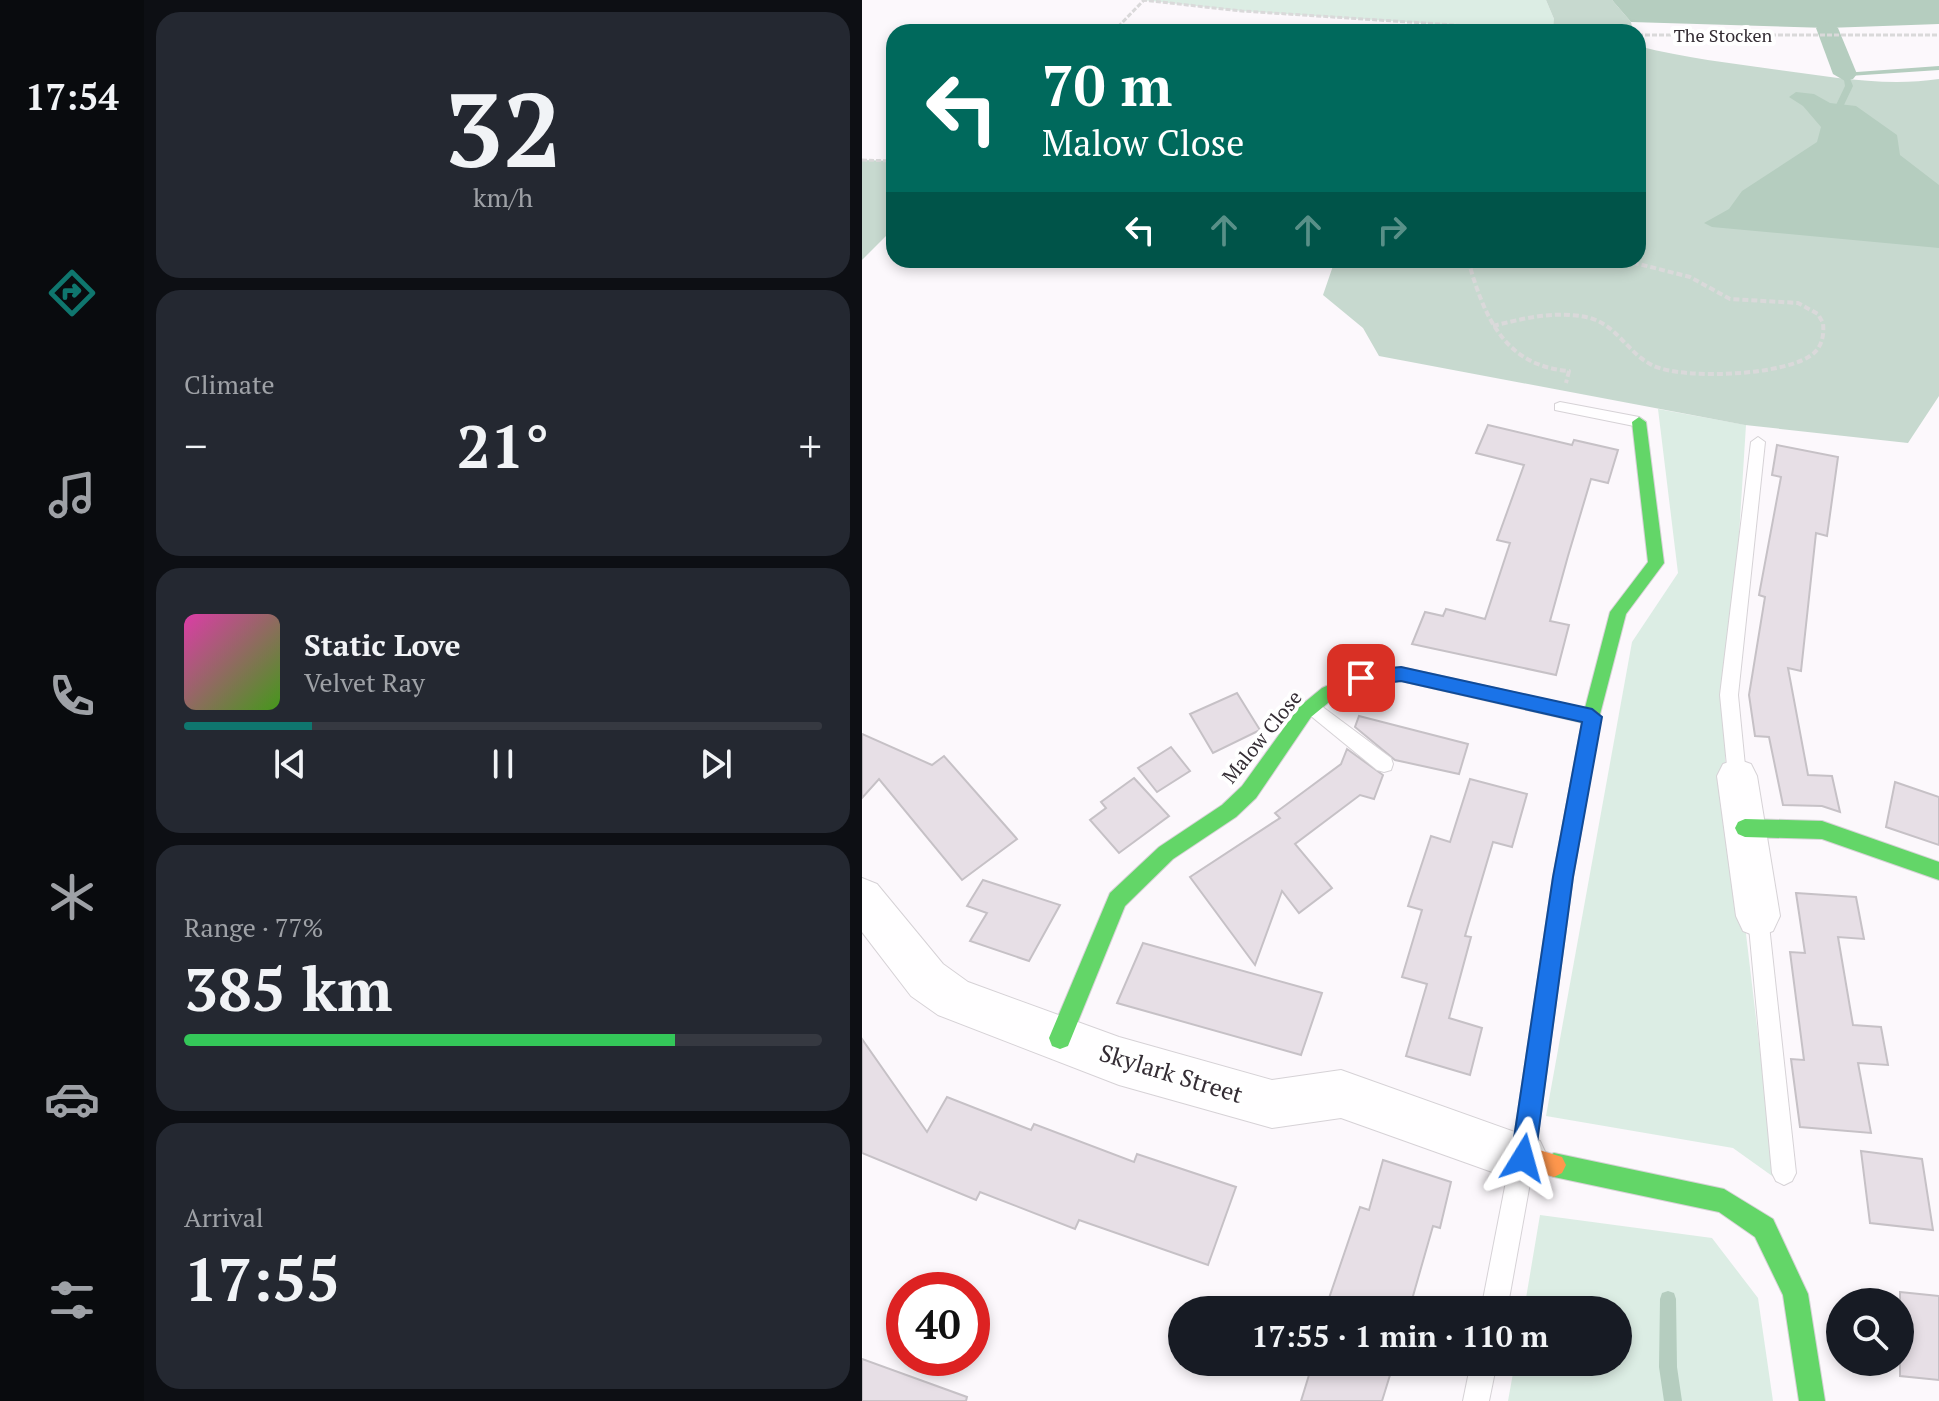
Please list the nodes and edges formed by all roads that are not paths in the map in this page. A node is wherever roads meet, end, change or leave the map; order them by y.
1 (1560, 407) road end
2 (1639, 422) joint
3 (1758, 442) dead end
4 (1312, 707) junction
5 (1592, 717) junction
6 (1384, 764) dead end
7 (1737, 776) joint
8 (1745, 828) junction
9 (1939, 871) edge
10 (864, 905) edge
11 (1758, 916) joint
12 (1060, 1038) junction
13 (1523, 1158) junction
14 (1784, 1173) dead end
15 (1497, 1296) edge
16 (1481, 1376) edge
17 (1476, 1401) edge
18 (1812, 1401) edge

1 - 2 lane
2 - 5 street
3 - 7 lane
4 - 5 street, Malow Close
4 - 6 lane
4 - 12 street, Malow Close
5 - 13 street
7 - 8 street
8 - 9 street
8 - 11 street
10 - 12 street, Skylark Street
11 - 14 lane
12 - 13 street, Skylark Street
13 - 15 lane
13 - 18 street, Skylark Street
16 - 17 lane

